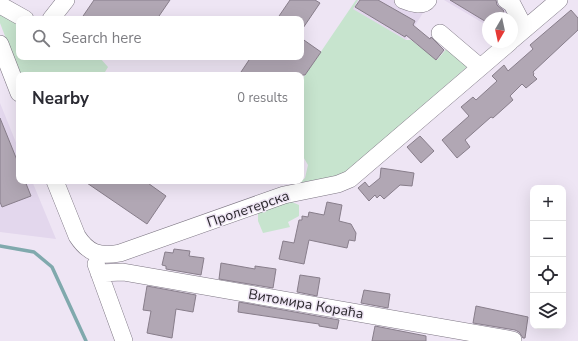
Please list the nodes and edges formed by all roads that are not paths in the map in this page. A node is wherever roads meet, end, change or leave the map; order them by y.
1 (66, 0) edge
2 (403, 0) edge
3 (428, 0) edge
4 (506, 0) edge
5 (559, 0) edge
6 (0, 5) edge
7 (20, 16) edge
8 (53, 16) edge
9 (525, 29) junction
10 (440, 33) dead end
11 (518, 35) edge
12 (0, 44) edge
13 (503, 48) edge
14 (480, 67) junction
15 (16, 85) edge
16 (56, 184) edge
17 (93, 252) junction
18 (98, 273) junction
19 (513, 340) edge
20 (124, 341) edge

1 - 8 street
2 - 3 street
4 - 9 street
5 - 9 street, Пролетерска
6 - 7 street
9 - 11 street, Пролетерска
10 - 14 street
12 - 15 street
13 - 14 street, Пролетерска
14 - 17 street, Пролетерска
16 - 17 street
17 - 18 street
18 - 19 street, Витомира Кораћа
18 - 20 street

